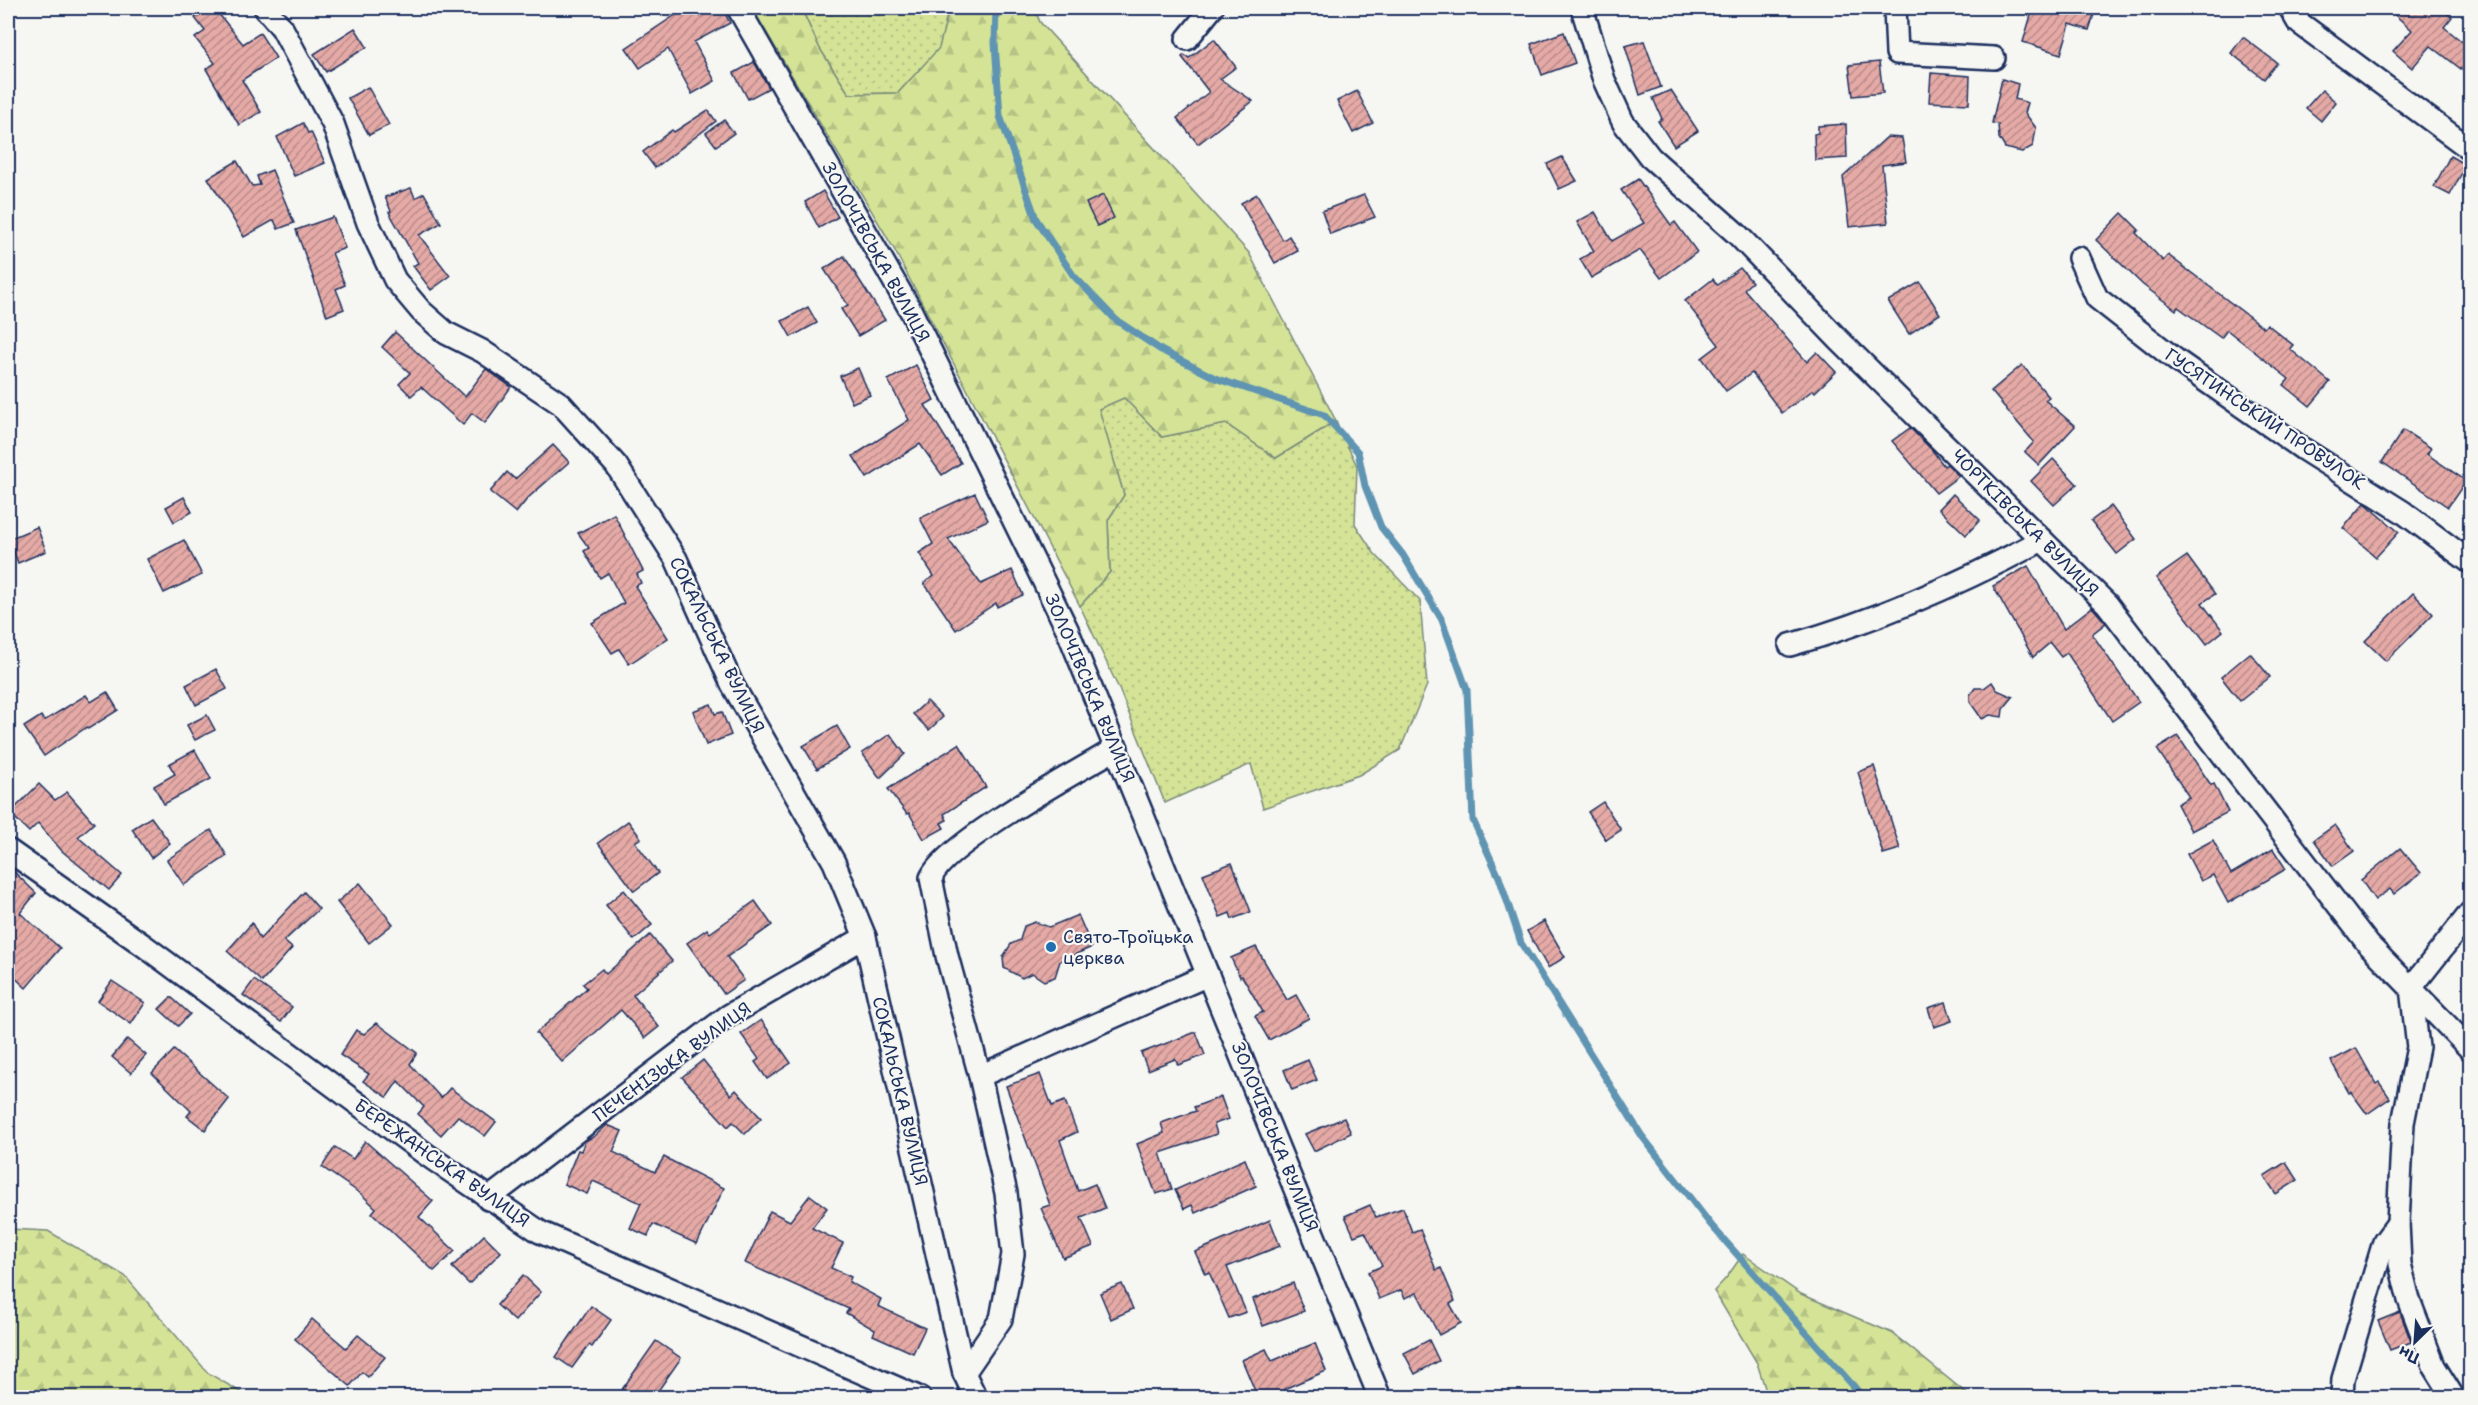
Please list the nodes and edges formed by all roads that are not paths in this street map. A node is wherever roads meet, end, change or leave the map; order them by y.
1 (265, 8) edge
2 (738, 8) edge
3 (1212, 8) edge
4 (1582, 8) edge
5 (1895, 8) edge
6 (2289, 8) edge
7 (1187, 39) dead end
8 (1994, 58) dead end
9 (2470, 149) edge
10 (2079, 258) dead end
11 (2042, 540) junction
12 (2470, 562) edge
13 (1790, 645) dead end
14 (1117, 748) junction
15 (8, 850) edge
16 (2470, 913) edge
17 (865, 938) junction
18 (1208, 975) junction
19 (2411, 988) junction
20 (2470, 1049) edge
21 (980, 1076) junction
22 (489, 1199) junction
23 (2398, 1223) junction
24 (964, 1372) junction
25 (920, 1398) edge
26 (976, 1398) edge
27 (1380, 1398) edge
28 (2343, 1398) edge
29 (2454, 1398) edge

1 - 17 street, СОКАЛЬСЬКА ВУЛИЦЯ
2 - 14 street, ЗОЛОЧІВСЬКА ВУЛИЦЯ
3 - 7 street
4 - 11 street, ЧОРТКІВСЬКА ВУЛИЦЯ
5 - 8 street
6 - 9 street
10 - 12 street, ГУСЯТИНСЬКИЙ ПРОВУЛОК
11 - 13 street
11 - 19 street, ЧОРТКІВСЬКА ВУЛИЦЯ
14 - 18 street, ЗОЛОЧІВСЬКА ВУЛИЦЯ
14 - 21 street
15 - 22 street, БЕРЕЖАНСЬКА ВУЛИЦЯ
16 - 19 street
17 - 22 street, ПЕЧЕНІЗЬКА ВУЛИЦЯ
17 - 24 street, СОКАЛЬСЬКА ВУЛИЦЯ
18 - 21 street
18 - 27 street, ЗОЛОЧІВСЬКА ВУЛИЦЯ
19 - 20 street, ЧОРТКІВСЬКА ВУЛИЦЯ
19 - 23 street
21 - 24 street
22 - 25 street, БЕРЕЖАНСЬКА ВУЛИЦЯ
23 - 28 street
23 - 29 street
24 - 26 street, СОКАЛЬСЬКА ВУЛИЦЯ

